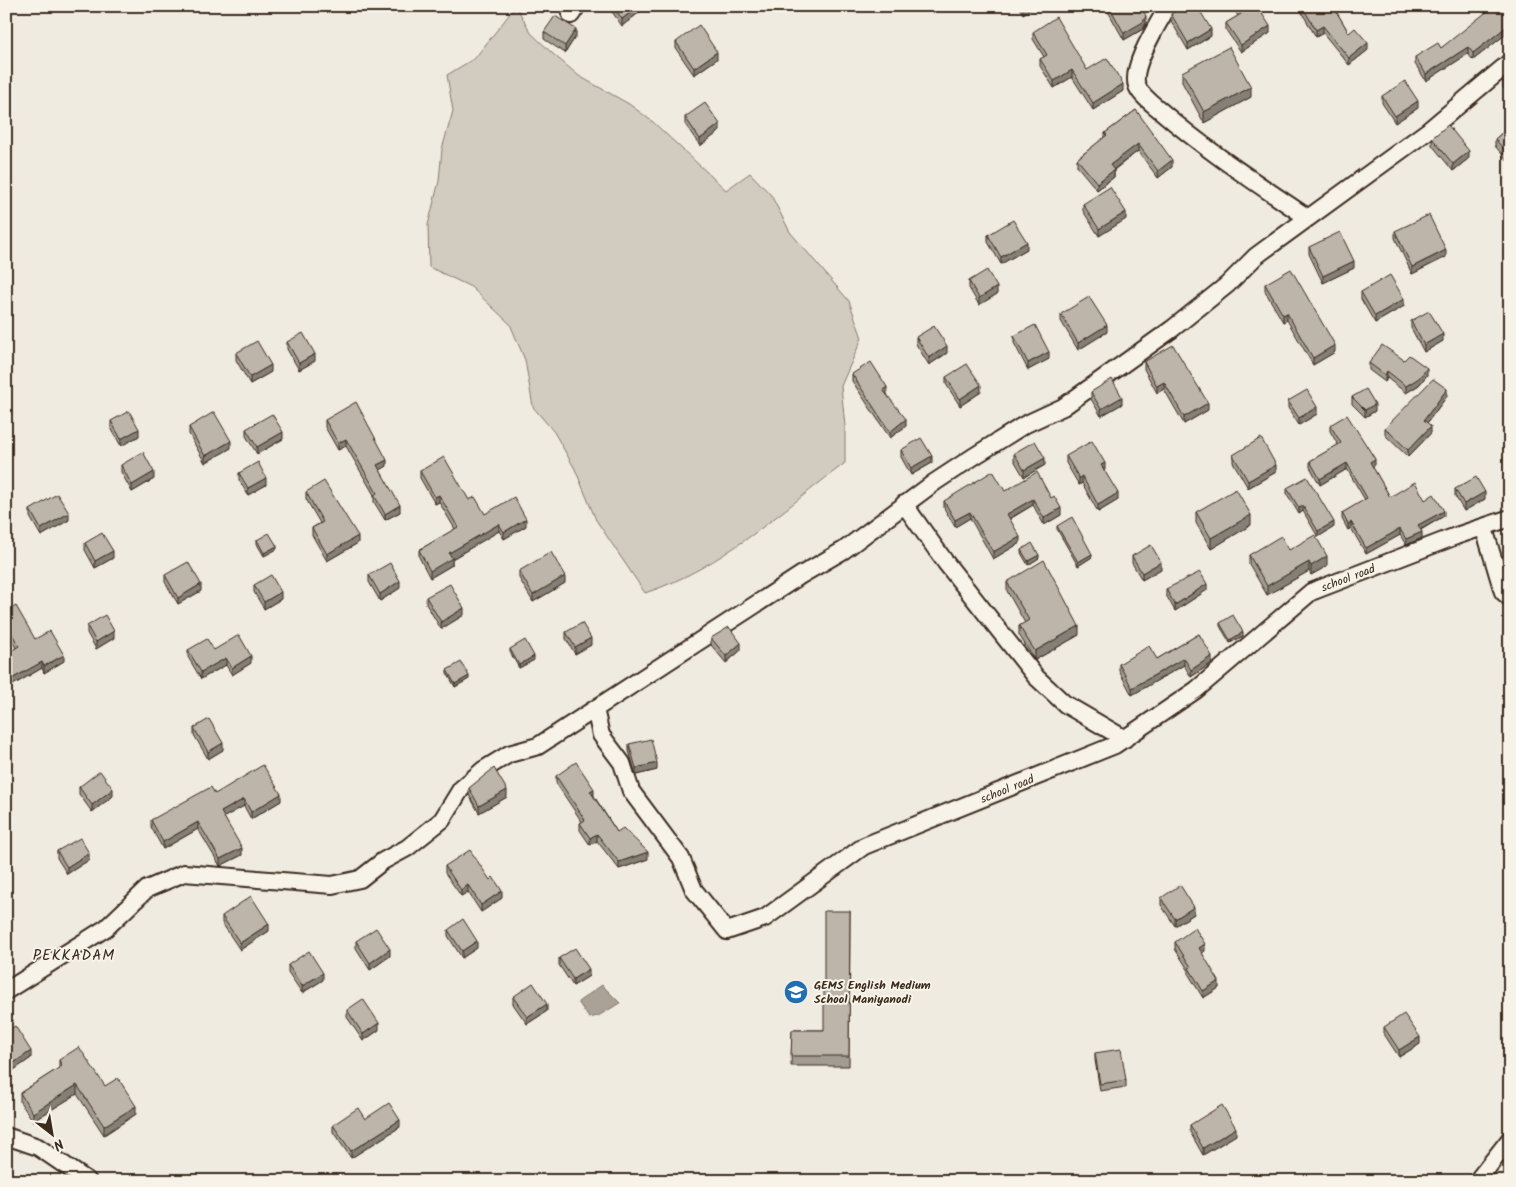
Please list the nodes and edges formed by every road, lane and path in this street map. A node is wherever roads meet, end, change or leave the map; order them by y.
1 (1168, 6) edge
2 (1510, 62) edge
3 (1308, 218) junction
4 (904, 504) junction
5 (1510, 518) edge
6 (1484, 528) junction
7 (1510, 598) edge
8 (595, 709) junction
9 (1125, 738) junction
10 (6, 991) edge
11 (6, 1136) edge
12 (1510, 1140) edge
13 (88, 1181) edge
14 (1477, 1181) edge

1 - 3 street
2 - 3 street
3 - 4 street
4 - 8 street
4 - 9 street
5 - 6 street, school road
6 - 7 street
6 - 9 street, school road
8 - 9 street, school road
8 - 10 street
11 - 13 street
12 - 14 street

